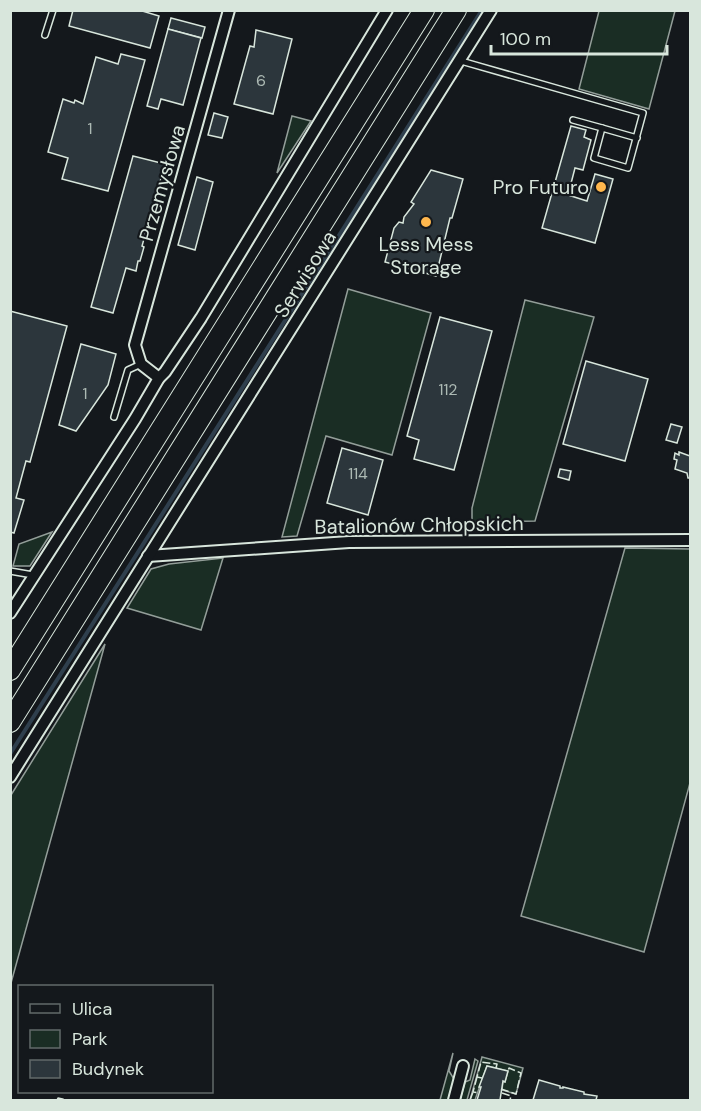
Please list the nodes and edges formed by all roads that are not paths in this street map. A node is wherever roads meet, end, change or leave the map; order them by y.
1 (53, 10) edge
2 (229, 10) edge
3 (387, 10) edge
4 (424, 10) edge
5 (456, 10) edge
6 (491, 10) edge
7 (45, 35) dead end
8 (461, 61) junction
9 (573, 120) dead end
10 (602, 128) junction
11 (637, 138) junction
12 (141, 364) junction
13 (159, 378) junction
14 (114, 417) dead end
15 (690, 540) edge
16 (148, 556) junction
17 (10, 571) edge
18 (33, 575) junction
19 (10, 613) edge
20 (10, 670) edge
21 (10, 722) edge
22 (10, 777) edge
23 (463, 1066) dead end
24 (454, 1101) edge

1 - 7 lane
2 - 12 street, Przemysłowa
3 - 13 street
4 - 20 highway
5 - 21 highway
6 - 8 street, Serwisowa
8 - 11 lane
8 - 16 street, Serwisowa
9 - 10 lane
10 - 11 lane
10 - 11 lane
12 - 13 street
12 - 14 lane
13 - 18 street
15 - 16 street, Batalionów Chłopskich
16 - 22 street, Serwisowa
17 - 18 lane
18 - 19 street
23 - 24 street

